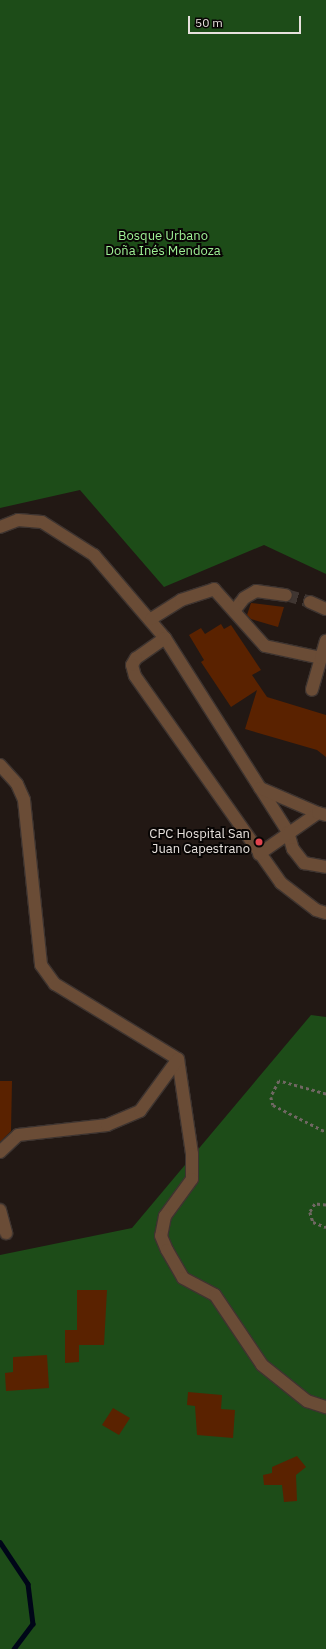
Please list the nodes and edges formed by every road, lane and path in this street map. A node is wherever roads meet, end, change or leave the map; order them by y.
1 (0, 527) edge
2 (286, 595) tunnel mouth
3 (310, 602) tunnel mouth
4 (326, 609) edge
5 (234, 611) junction
6 (151, 619) junction
7 (165, 638) junction
8 (326, 641) edge
9 (321, 658) junction
10 (312, 690) dead end
11 (0, 765) edge
12 (260, 788) junction
13 (322, 814) edge
14 (288, 832) junction
15 (259, 854) junction
16 (326, 866) edge
17 (326, 913) edge
18 (178, 1059) junction
19 (326, 1094) edge
20 (326, 1132) edge
21 (0, 1152) edge
22 (326, 1205) edge
23 (0, 1210) edge
24 (326, 1227) edge
25 (6, 1233) dead end
26 (326, 1407) edge

1 - 6 street
2 - 5 street
3 - 4 street
5 - 6 street
5 - 9 street
6 - 7 street
7 - 12 street
7 - 15 street
8 - 9 street
9 - 10 street
11 - 18 street
12 - 13 street
12 - 14 street
13 - 14 street
14 - 15 street
14 - 16 street
15 - 17 street
18 - 21 street
18 - 26 street
19 - 20 path
22 - 24 path
23 - 25 street

